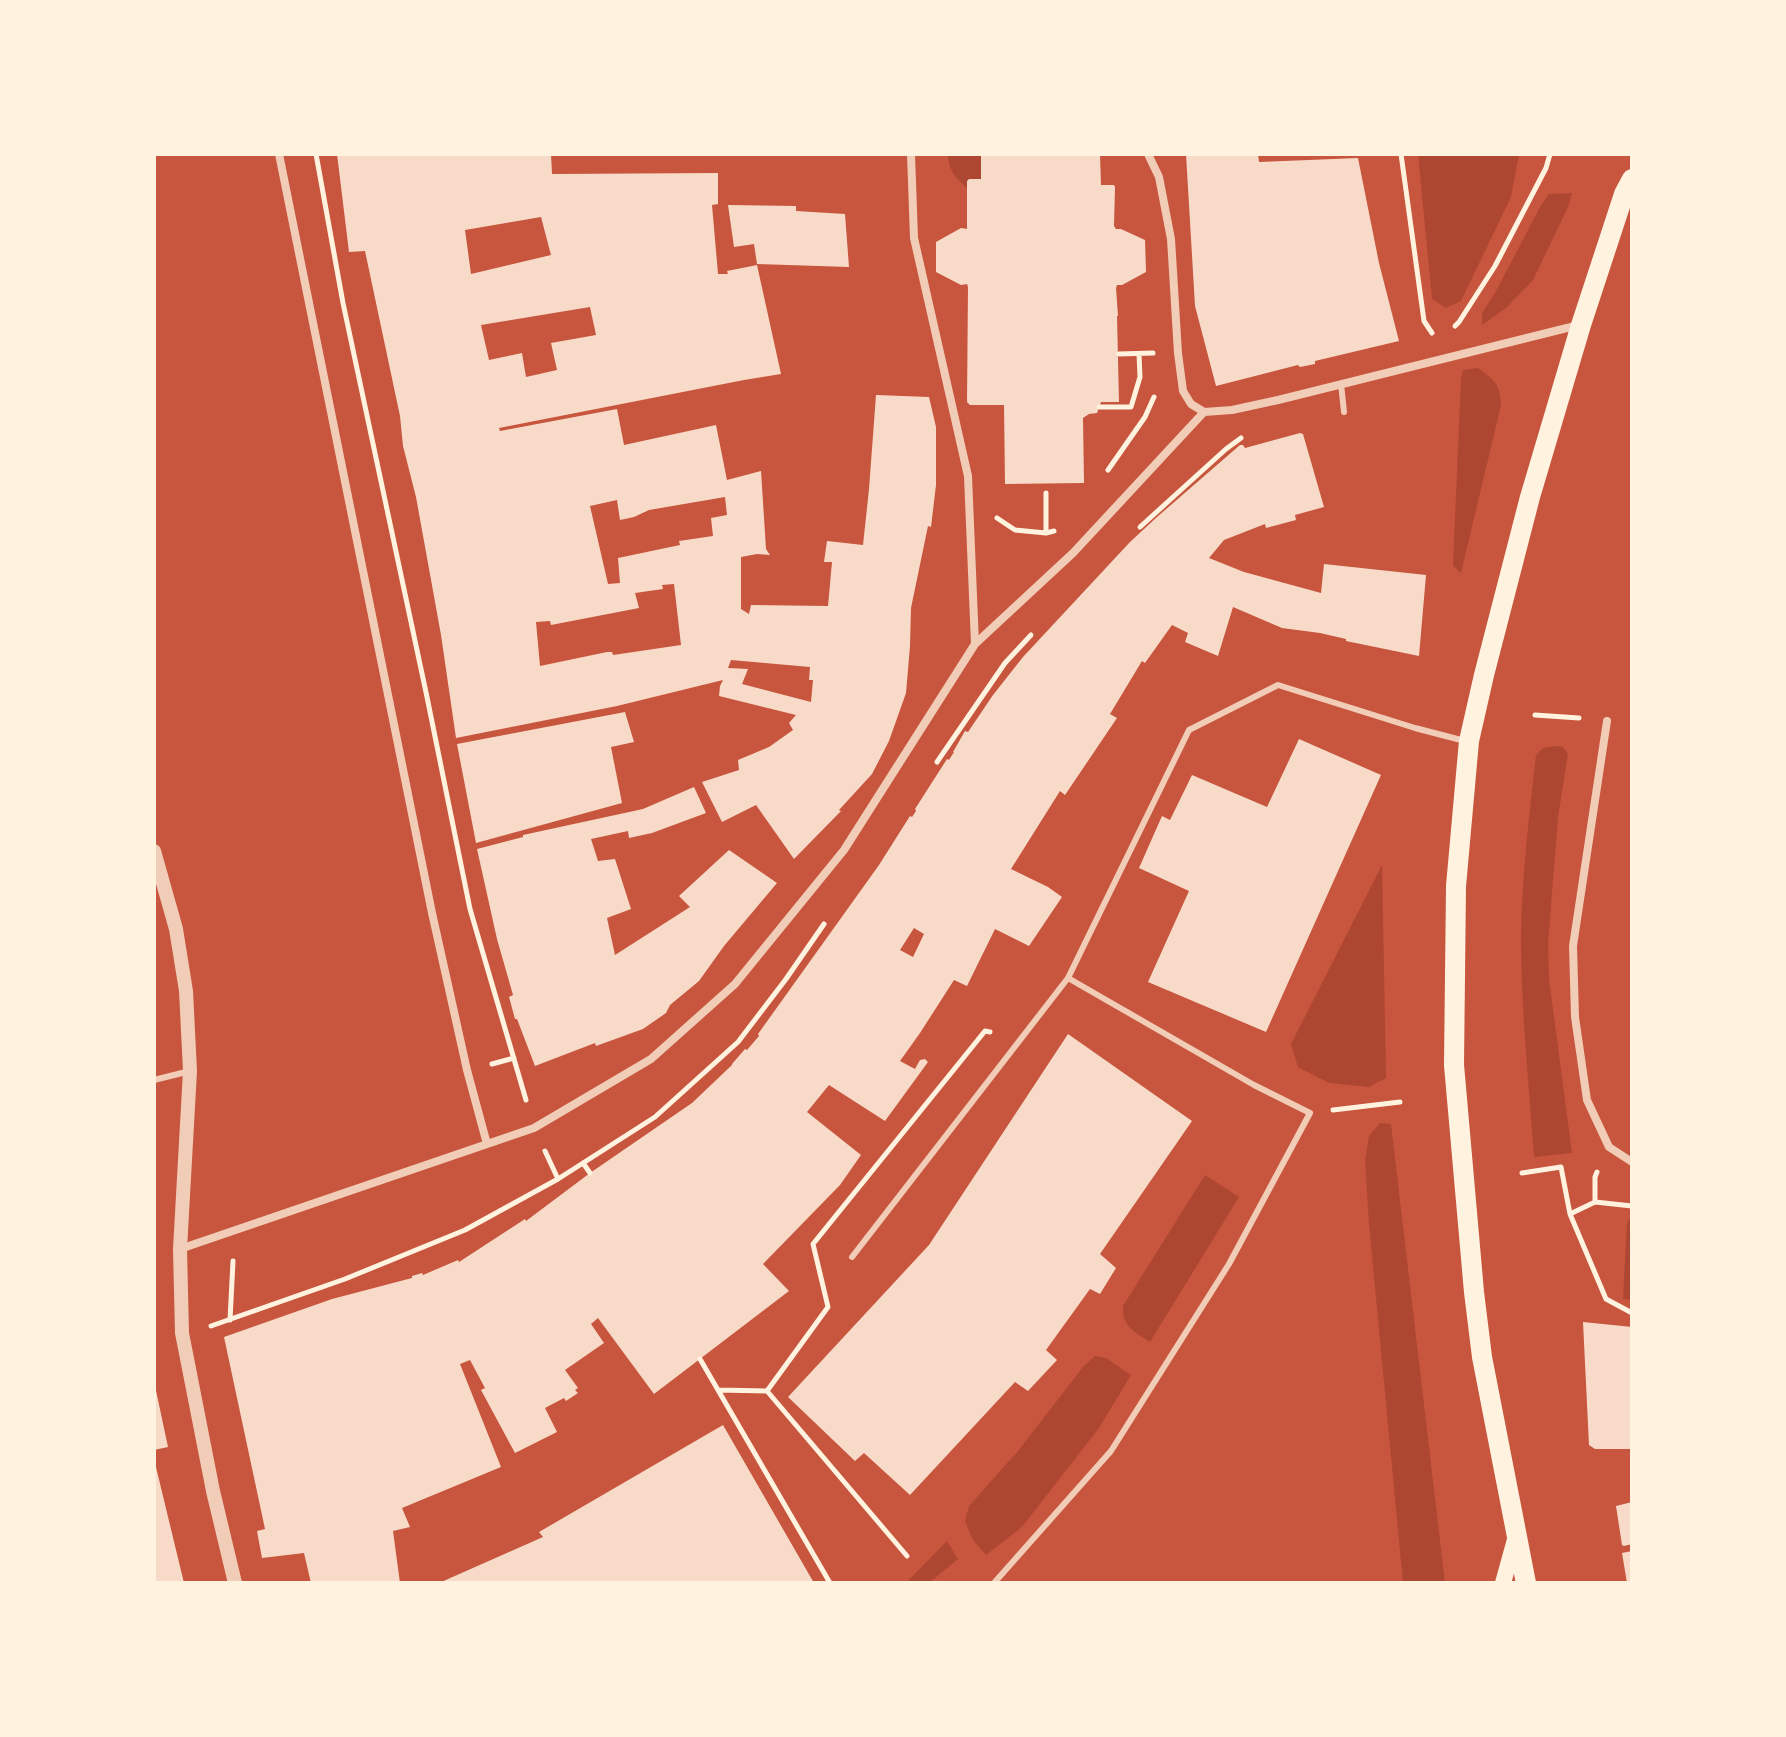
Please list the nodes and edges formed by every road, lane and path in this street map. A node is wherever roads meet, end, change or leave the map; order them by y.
1 (279, 154) edge
2 (316, 154) edge
3 (911, 154) edge
4 (1148, 154) edge
5 (1401, 154) edge
6 (1550, 154) edge
7 (1632, 179) edge
8 (1581, 325) junction
9 (1447, 331) dead end
10 (1436, 339) dead end
11 (1119, 354) dead end
12 (1341, 384) junction
13 (1156, 393) dead end
14 (1099, 407) dead end
15 (1204, 412) junction
16 (1344, 412) dead end
17 (1244, 436) dead end
18 (1100, 481) dead end
19 (1046, 493) dead end
20 (1063, 525) dead end
21 (1136, 530) dead end
22 (975, 644) junction
23 (1535, 715) dead end
24 (1607, 721) joint
25 (1469, 741) junction
26 (154, 851) edge
27 (1068, 978) junction
28 (514, 1058) dead end
29 (190, 1071) junction
30 (154, 1080) edge
31 (1400, 1102) dead end
32 (1310, 1113) junction
33 (487, 1144) junction
34 (1632, 1162) edge
35 (590, 1173) dead end
36 (1522, 1173) dead end
37 (1632, 1206) edge
38 (1570, 1214) junction
39 (180, 1249) junction
40 (852, 1257) dead end
41 (233, 1268) dead end
42 (1632, 1313) edge
43 (230, 1320) junction
44 (221, 1323) dead end
45 (700, 1359) dead end
46 (719, 1390) junction
47 (1517, 1531) junction
48 (907, 1556) dead end
49 (235, 1583) edge
50 (830, 1583) edge
51 (994, 1583) edge
52 (1503, 1583) edge
53 (1526, 1583) edge

1 - 33 street
2 - 28 path
3 - 22 street
4 - 15 street
5 - 10 path
6 - 9 path
7 - 8 main road
8 - 12 street
8 - 25 main road
11 - 14 path
12 - 15 street
12 - 16 lane
13 - 18 path
15 - 22 street
17 - 21 path
19 - 20 path
22 - 33 street
23 - 24 path
24 - 34 street
25 - 27 lane
25 - 47 main road
26 - 29 street
27 - 32 lane
27 - 40 lane
29 - 30 lane
29 - 39 street
31 - 32 path
32 - 51 lane
33 - 39 street
35 - 43 path
36 - 38 path
37 - 38 path
38 - 42 path
39 - 49 street
41 - 43 path
43 - 44 path
45 - 46 path
46 - 48 path
46 - 50 path
47 - 52 main road
47 - 53 main road

